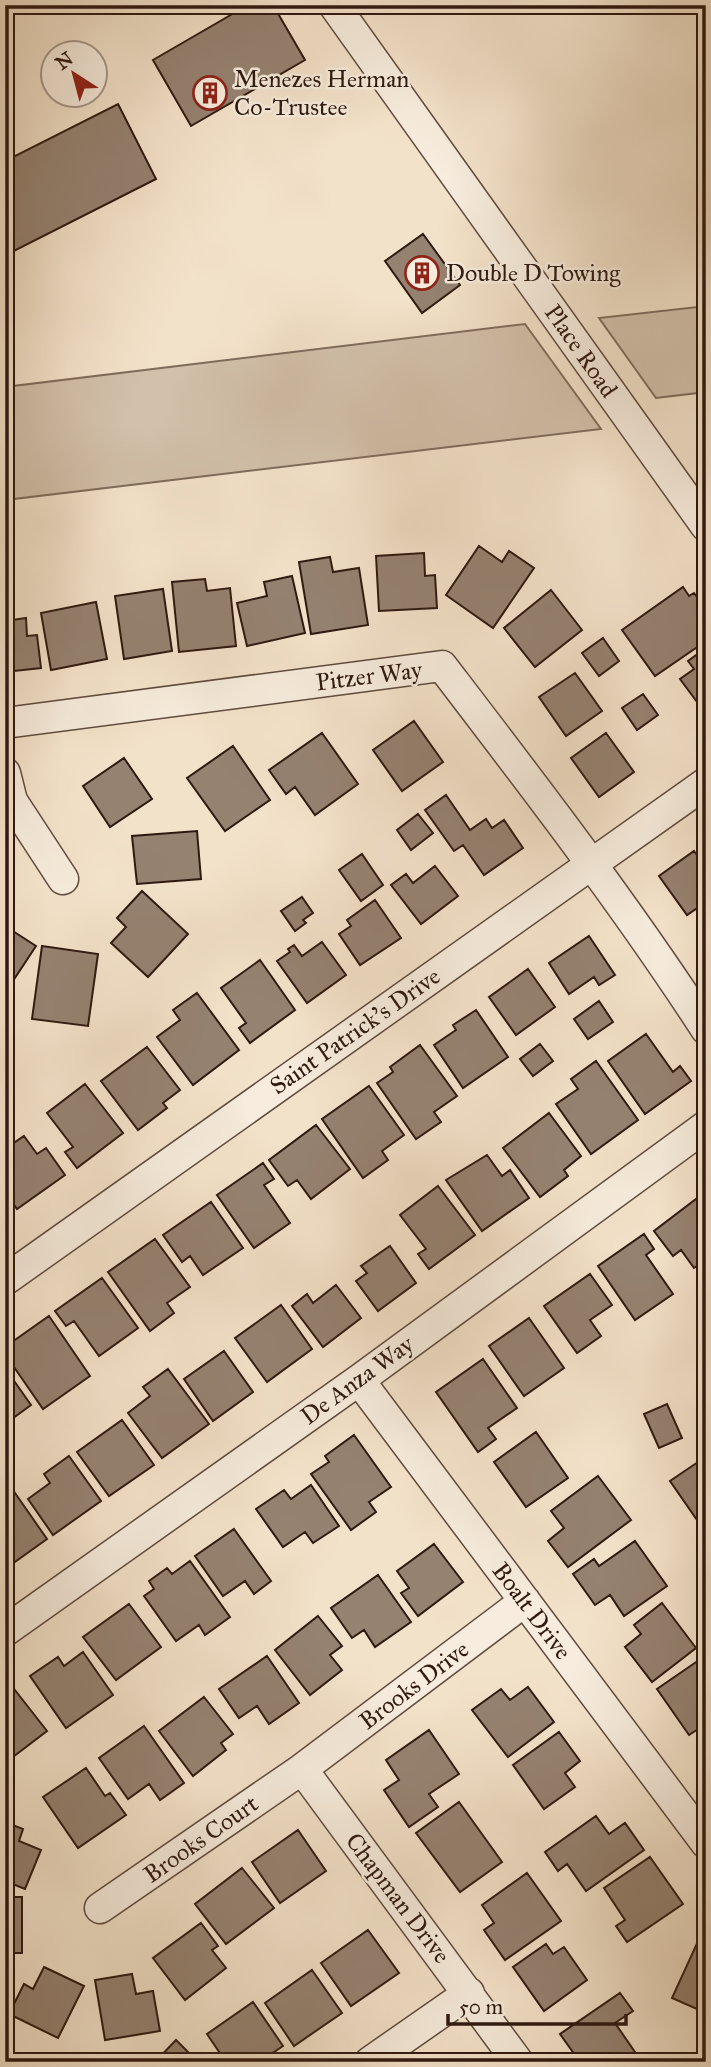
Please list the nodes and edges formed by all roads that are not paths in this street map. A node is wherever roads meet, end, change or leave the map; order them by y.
1 (334, 5) edge
2 (706, 526) edge
3 (5, 723) edge
4 (5, 774) edge
5 (706, 783) edge
6 (592, 863) junction
7 (63, 878) dead end
8 (706, 1029) edge
9 (706, 1126) edge
10 (5, 1280) edge
11 (359, 1380) junction
12 (525, 1601) junction
13 (5, 1630) edge
14 (302, 1769) junction
15 (706, 1843) edge
16 (100, 1908) dead end
17 (469, 1993) junction
18 (370, 2062) edge
19 (518, 2062) edge

1 - 2 street, Place Road
3 - 6 street, Pitzer Way
4 - 7 street
5 - 6 street, Saint Patrick's Drive
6 - 8 street, Pitzer Way
6 - 10 street, Saint Patrick's Drive
9 - 11 street, De Anza Way
11 - 12 street, Boalt Drive
11 - 13 street, De Anza Way
12 - 14 street, Brooks Drive
12 - 15 street, Boalt Drive
14 - 16 street, Brooks Court
14 - 17 street, Chapman Drive
17 - 18 street
17 - 19 street, Chapman Drive

